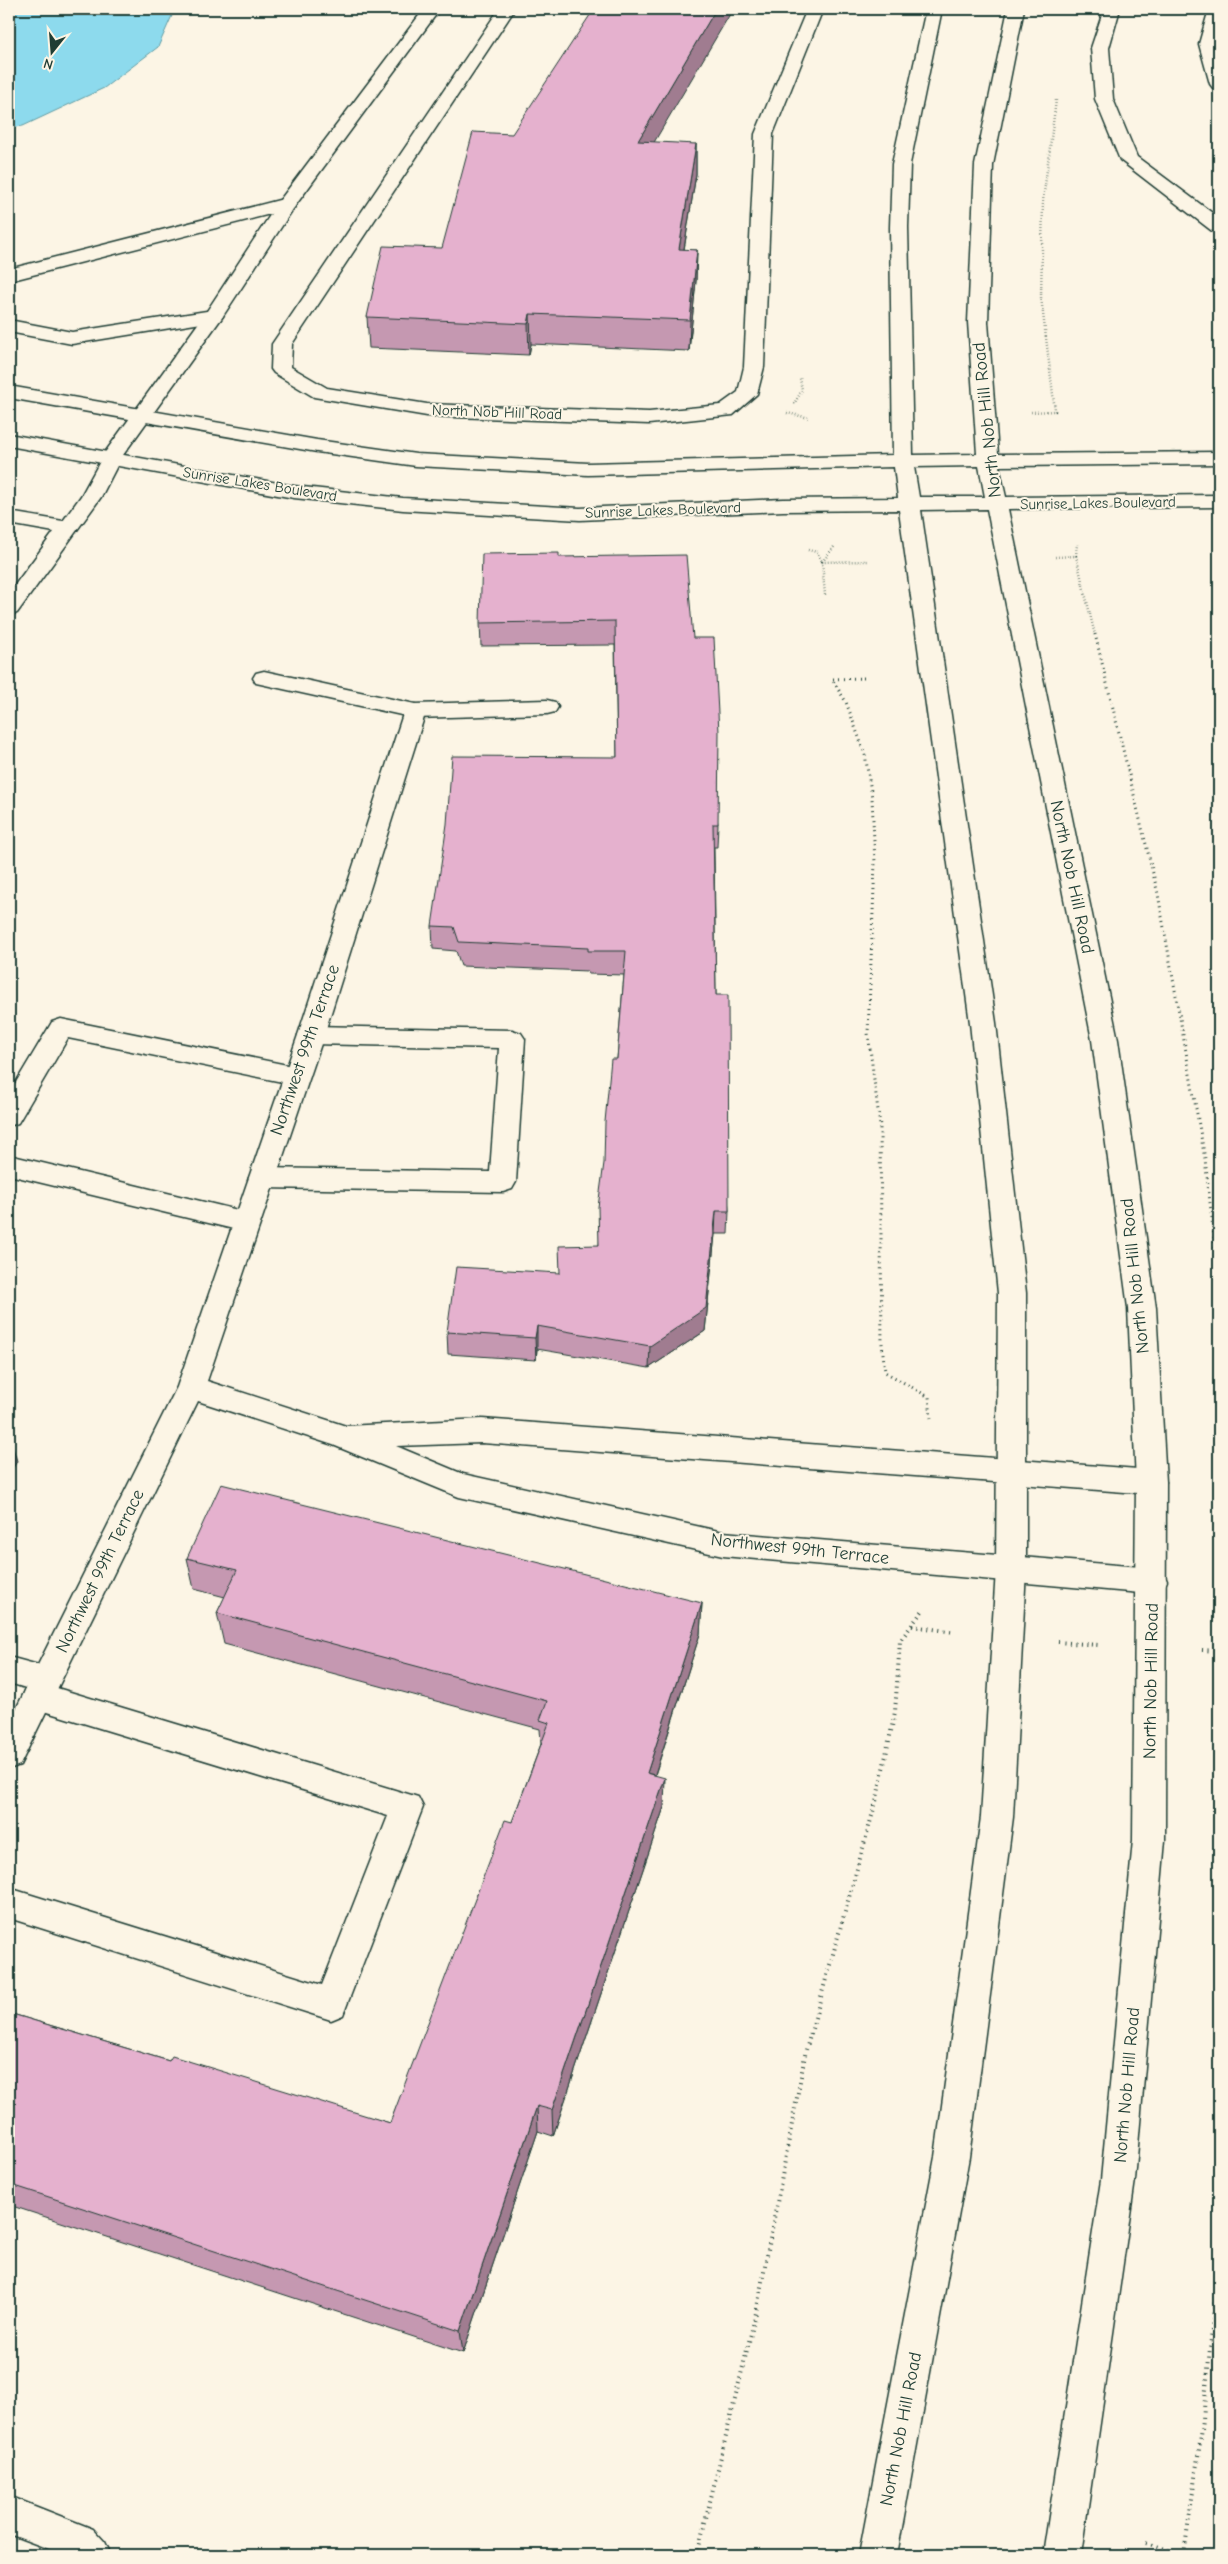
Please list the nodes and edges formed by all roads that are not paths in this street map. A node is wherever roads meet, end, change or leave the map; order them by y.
1 (432, 9) edge
2 (507, 9) edge
3 (815, 9) edge
4 (934, 9) edge
5 (1016, 9) edge
6 (1112, 9) edge
7 (1217, 9) edge
8 (1219, 84) edge
9 (287, 204) junction
10 (1219, 227) edge
11 (9, 274) edge
12 (213, 316) junction
13 (9, 326) edge
14 (9, 392) edge
15 (143, 417) junction
16 (9, 440) edge
17 (111, 458) junction
18 (1219, 458) edge
19 (988, 460) junction
20 (903, 461) junction
21 (1219, 501) edge
22 (995, 505) junction
23 (910, 506) junction
24 (9, 518) edge
25 (68, 528) junction
26 (9, 608) edge
27 (264, 678) dead end
28 (547, 707) dead end
29 (415, 711) junction
30 (311, 1035) junction
31 (296, 1076) junction
32 (9, 1116) edge
33 (9, 1165) edge
34 (262, 1178) junction
35 (246, 1222) junction
36 (191, 1387) junction
37 (342, 1436) junction
38 (1012, 1472) junction
39 (1151, 1482) junction
40 (1011, 1569) junction
41 (1152, 1581) junction
42 (9, 1670) edge
43 (42, 1688) junction
44 (9, 1755) edge
45 (9, 1903) edge
46 (9, 2515) edge
47 (92, 2555) edge
48 (878, 2555) edge
49 (1062, 2555) edge

1 - 9 street
2 - 3 street, North Nob Hill Road
4 - 20 street, North Nob Hill Road
5 - 19 street, North Nob Hill Road
6 - 10 street
7 - 8 street
9 - 11 street
9 - 12 street
12 - 13 street
12 - 15 street
14 - 15 street
15 - 17 street
15 - 20 street
16 - 17 street, Sunrise Lakes Boulevard
17 - 23 street, Sunrise Lakes Boulevard
17 - 25 street
18 - 19 street
19 - 20 street
19 - 22 street, North Nob Hill Road
20 - 23 street, North Nob Hill Road
21 - 22 street, Sunrise Lakes Boulevard
22 - 23 street, Sunrise Lakes Boulevard
22 - 39 street, North Nob Hill Road
23 - 38 street, North Nob Hill Road
24 - 25 street
25 - 26 street
27 - 29 street
28 - 29 street
29 - 30 street, Northwest 99th Terrace
30 - 31 street, Northwest 99th Terrace
30 - 34 street
31 - 32 street
31 - 34 street, Northwest 99th Terrace
33 - 35 street
34 - 35 street, Northwest 99th Terrace
35 - 36 street, Northwest 99th Terrace
36 - 37 street, Northwest 99th Terrace
36 - 43 street, Northwest 99th Terrace
37 - 38 street, Northwest 99th Terrace
37 - 40 street, Northwest 99th Terrace
38 - 39 street, Northwest 99th Terrace
38 - 40 street, North Nob Hill Road
39 - 41 street, North Nob Hill Road
40 - 41 street, Northwest 99th Terrace
40 - 48 street, North Nob Hill Road
41 - 49 street, North Nob Hill Road
42 - 43 street
43 - 44 street, Northwest 99th Terrace
43 - 45 street
46 - 47 street

